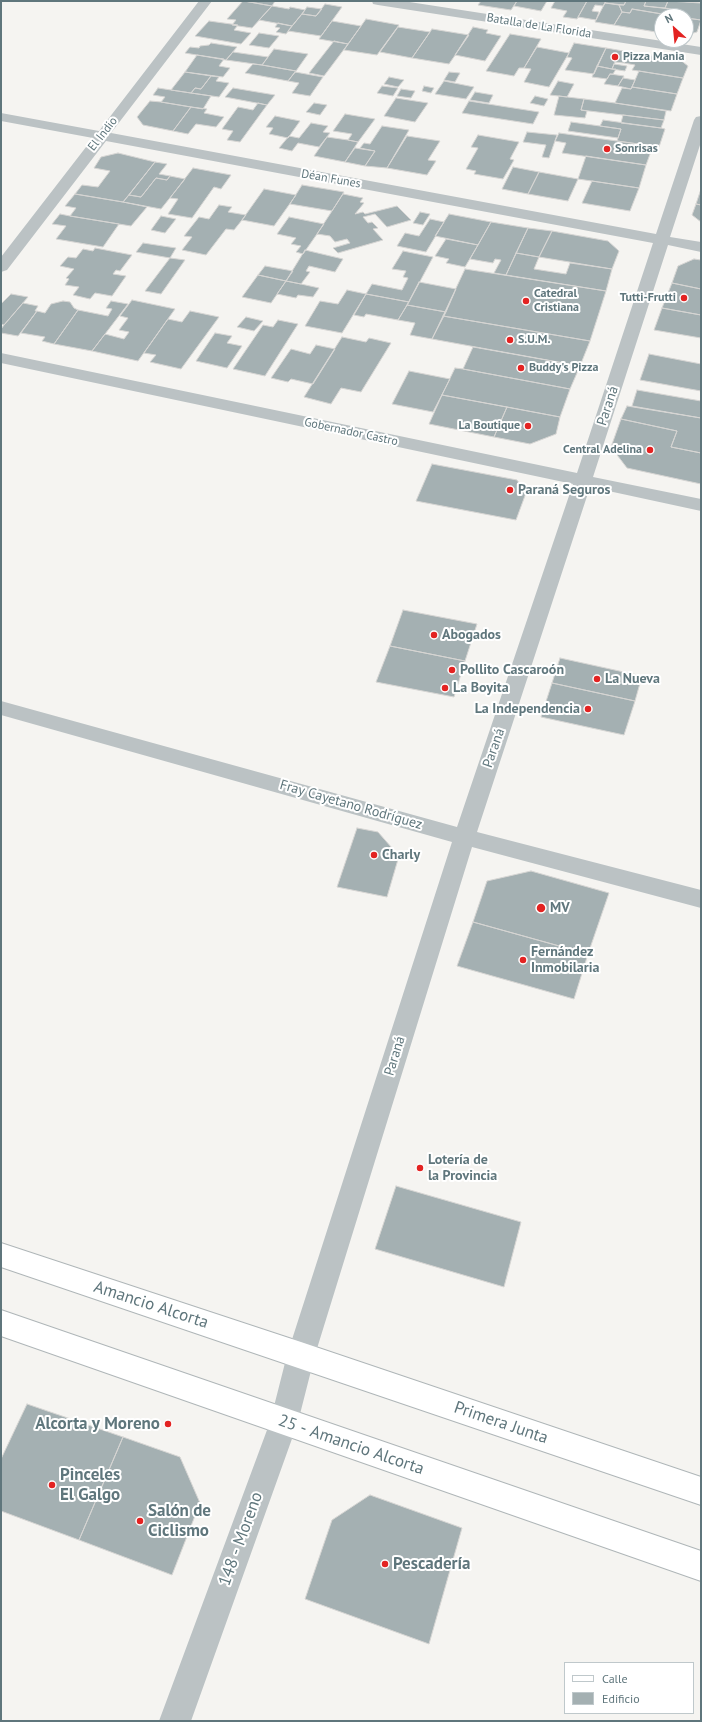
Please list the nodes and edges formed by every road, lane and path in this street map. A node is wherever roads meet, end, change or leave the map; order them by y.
1 (206, 1) edge
2 (378, 1) edge
3 (701, 50) edge
4 (1, 117) edge
5 (701, 120) edge
6 (101, 137) junction
7 (662, 240) junction
8 (701, 247) edge
9 (1, 267) edge
10 (1, 358) edge
11 (583, 481) junction
12 (701, 505) edge
13 (1, 708) edge
14 (464, 837) junction
15 (701, 899) edge
16 (1, 1255) edge
17 (1, 1323) edge
18 (301, 1355) junction
19 (284, 1422) junction
20 (701, 1491) edge
21 (701, 1566) edge
22 (175, 1721) edge

1 - 6 street, El Indio
2 - 3 street, Batalla de La Florida
4 - 6 street, Déan Funes
5 - 7 street, Paraná
6 - 7 street, Déan Funes
6 - 9 street, El Indio
7 - 8 street, Déan Funes
7 - 11 street, Paraná
10 - 11 street, Gobernador Castro
11 - 12 street, Gobernador Castro
11 - 14 street, Paraná
13 - 14 street, Fray Cayetano Rodríguez
14 - 15 street, Fray Cayetano Rodríguez
14 - 18 street, Paraná
16 - 18 main road, Amancio Alcorta
17 - 19 main road, 25 - Amancio Alcorta
18 - 19 street, 148 - Moreno
18 - 20 main road, Primera Junta
19 - 21 main road, 25 - Amancio Alcorta
19 - 22 street, 148 - Moreno

